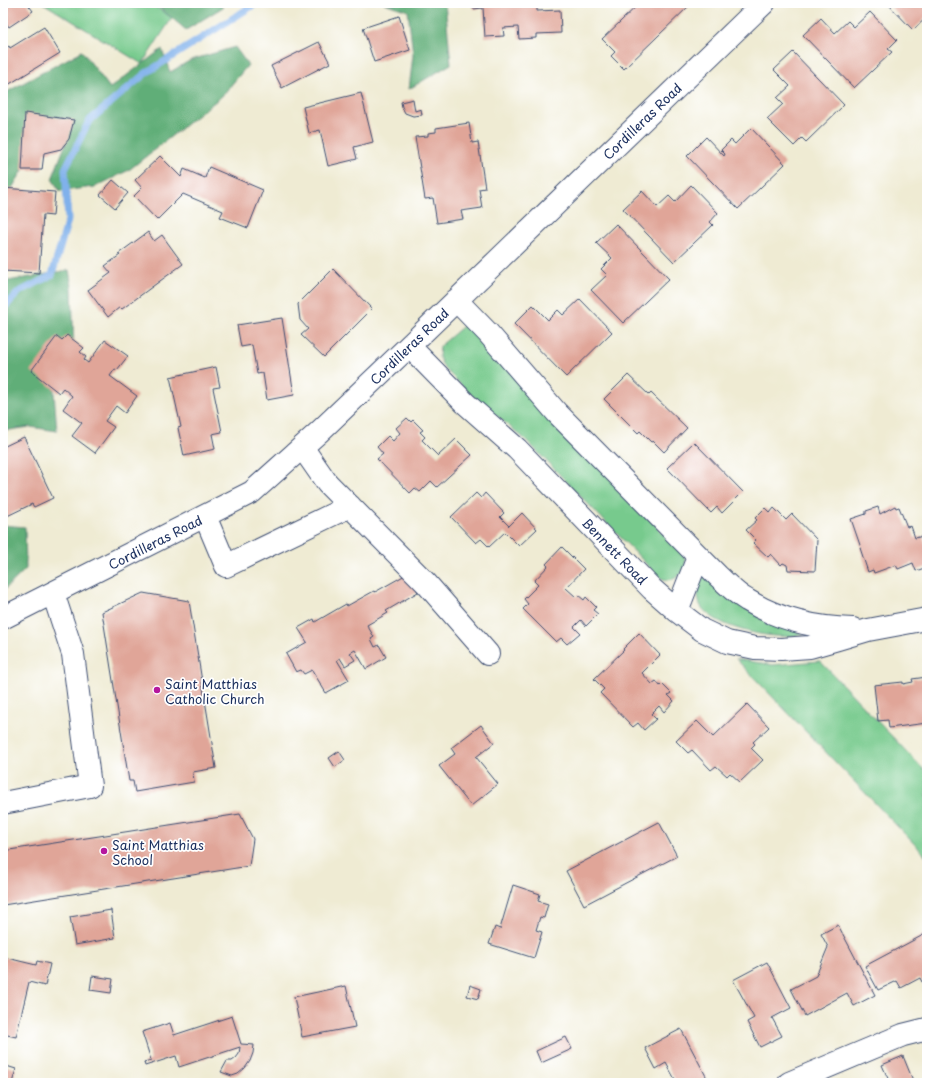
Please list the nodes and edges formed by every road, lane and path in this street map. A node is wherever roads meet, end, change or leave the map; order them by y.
1 (764, 3) edge
2 (456, 300) junction
3 (409, 346) junction
4 (302, 447) junction
5 (350, 506) junction
6 (205, 516) junction
7 (698, 557) junction
8 (53, 593) junction
9 (677, 611) junction
10 (3, 618) edge
11 (927, 619) edge
12 (868, 630) junction
13 (488, 654) dead end
14 (3, 803) edge
15 (927, 1029) edge
16 (789, 1083) edge

1 - 2 street, Cordilleras Road
2 - 3 street, Cordilleras Road
2 - 7 street, Bennett Road
3 - 4 street, Cordilleras Road
3 - 9 street, Bennett Road
4 - 5 street
4 - 6 street, Cordilleras Road
5 - 6 street
5 - 13 street
6 - 8 street, Cordilleras Road
7 - 9 street
7 - 12 street, Bennett Road
8 - 10 street, Cordilleras Road
8 - 14 street
9 - 12 street, Bennett Road
11 - 12 street, Bennett Road
15 - 16 street

